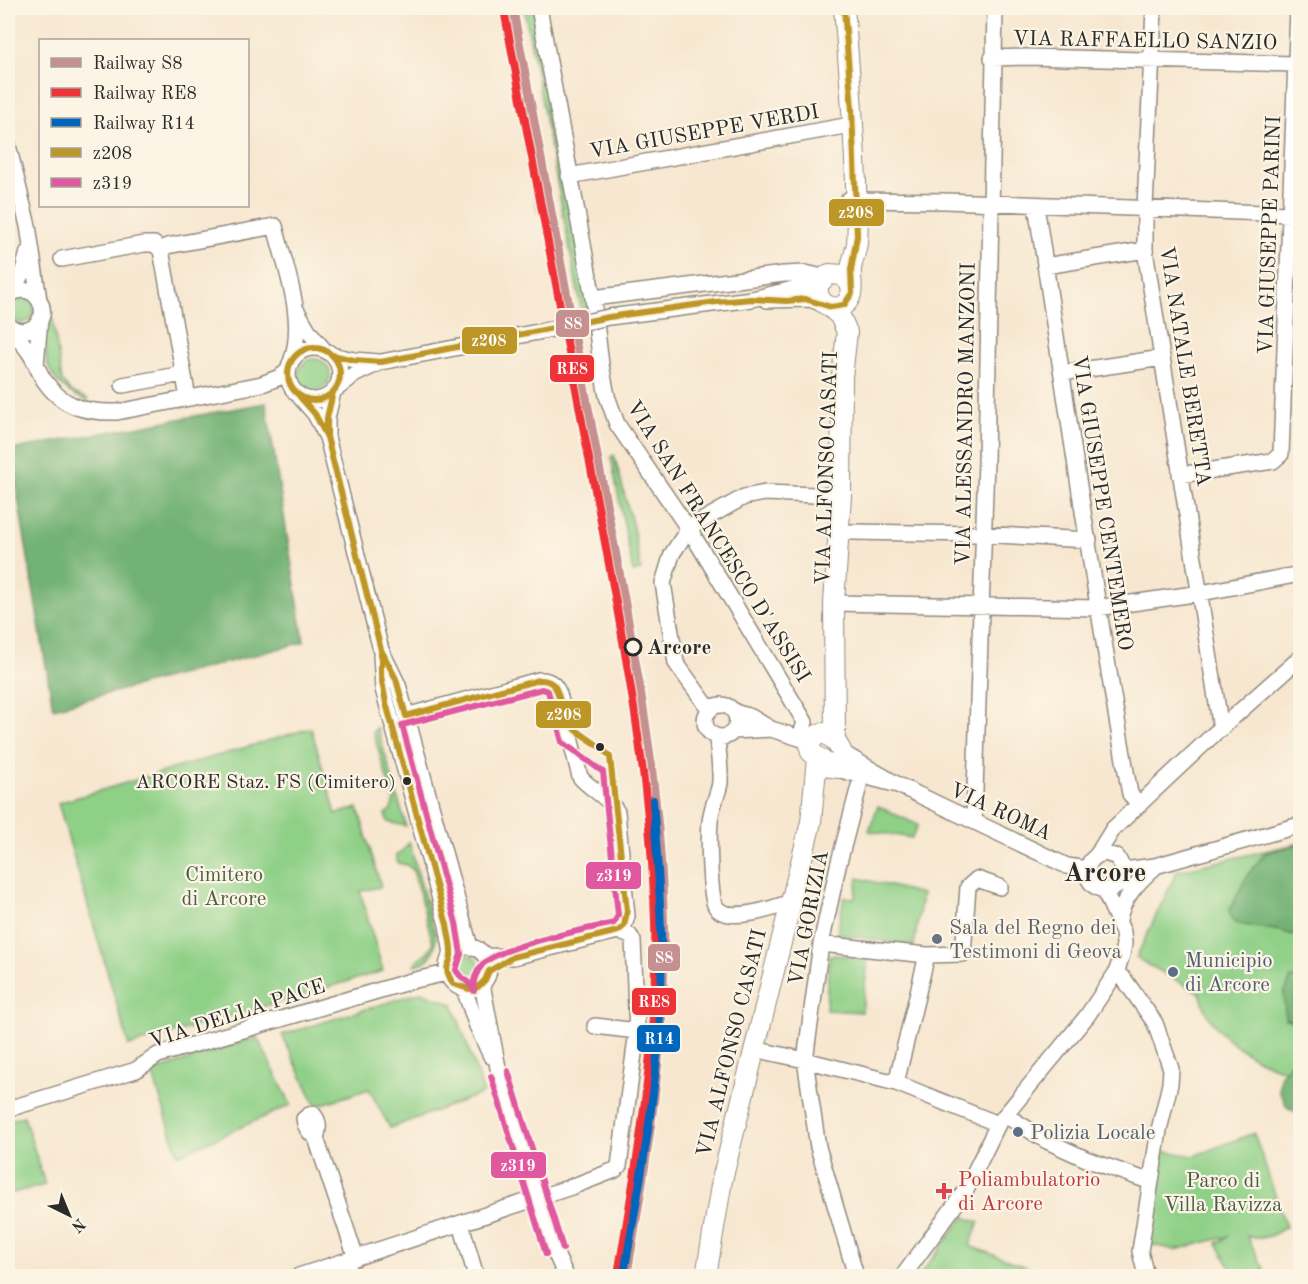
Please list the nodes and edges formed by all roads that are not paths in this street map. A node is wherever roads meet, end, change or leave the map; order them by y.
1 (539, 8) edge
2 (834, 8) edge
3 (844, 8) edge
4 (995, 8) edge
5 (1154, 8) edge
6 (1298, 8) edge
7 (992, 58) junction
8 (1152, 60) junction
9 (1296, 64) junction
10 (845, 126) junction
11 (8, 145) edge
12 (569, 176) junction
13 (852, 200) junction
14 (990, 203) junction
15 (1036, 205) junction
16 (1145, 208) junction
17 (1290, 214) junction
18 (30, 240) junction
19 (167, 246) dead end
20 (1145, 250) junction
21 (62, 259) dead end
22 (1045, 266) junction
23 (827, 275) junction
24 (851, 291) junction
25 (9, 294) edge
26 (593, 298) junction
27 (752, 298) junction
28 (39, 300) junction
29 (828, 306) junction
30 (296, 309) junction
31 (40, 319) junction
32 (8, 326) edge
33 (328, 353) junction
34 (1162, 358) junction
35 (381, 362) junction
36 (36, 364) junction
37 (289, 366) junction
38 (1062, 373) junction
39 (183, 374) junction
40 (262, 384) junction
41 (123, 385) dead end
42 (335, 390) junction
43 (297, 395) junction
44 (188, 398) junction
45 (327, 437) junction
46 (1180, 475) junction
47 (841, 496) junction
48 (689, 528) junction
49 (851, 532) junction
50 (983, 535) junction
51 (1089, 540) junction
52 (1300, 574) edge
53 (1201, 593) junction
54 (839, 603) junction
55 (982, 605) junction
56 (1097, 608) junction
57 (381, 650) junction
58 (1300, 658) edge
59 (710, 710) junction
60 (734, 712) junction
61 (406, 716) junction
62 (771, 729) junction
63 (1221, 729) junction
64 (734, 731) junction
65 (717, 737) junction
66 (825, 750) junction
67 (859, 786) dead end
68 (1139, 804) junction
69 (974, 821) junction
70 (1300, 825) edge
71 (1113, 829) junction
72 (1097, 855) junction
73 (1113, 855) junction
74 (1155, 866) junction
75 (1087, 869) junction
76 (1124, 870) junction
77 (1000, 888) dead end
78 (1104, 890) junction
79 (790, 902) junction
80 (1119, 920) junction
81 (618, 931) junction
82 (821, 944) junction
83 (470, 947) junction
84 (452, 954) junction
85 (927, 955) junction
86 (485, 970) junction
87 (447, 973) junction
88 (1116, 973) junction
89 (464, 989) junction
90 (595, 1026) dead end
91 (636, 1031) junction
92 (754, 1049) junction
93 (805, 1060) junction
94 (499, 1073) junction
95 (896, 1083) junction
96 (8, 1109) edge
97 (1001, 1119) junction
98 (316, 1137) dead end
99 (1151, 1182) junction
100 (538, 1198) junction
101 (461, 1224) junction
102 (555, 1252) junction
103 (351, 1259) junction
104 (299, 1276) edge
105 (351, 1276) edge
106 (476, 1276) edge
107 (559, 1276) edge
108 (566, 1276) edge
109 (706, 1276) edge
110 (855, 1276) edge
111 (903, 1276) edge
112 (1146, 1276) edge

1 - 12 street, VIA SAN FRANCESCO D'ASSISI
2 - 10 main road, VIA ALFONSO CASATI
3 - 13 main road, VIA ALFONSO CASATI
4 - 7 street, VIA ALESSANDRO MANZONI
5 - 8 street, VIA NATALE BERETTA
6 - 9 street, VIA GIUSEPPE PARINI
7 - 8 street, VIA RAFFAELLO SANZIO
7 - 14 street, VIA ALESSANDRO MANZONI
8 - 9 street, VIA RAFFAELLO SANZIO
8 - 16 street, VIA NATALE BERETTA
9 - 17 street, VIA GIUSEPPE PARINI
10 - 12 street, VIA GIUSEPPE VERDI
10 - 13 main road, VIA ALFONSO CASATI
11 - 18 street
12 - 26 street, VIA SAN FRANCESCO D'ASSISI
13 - 14 street
13 - 23 main road, VIA ALFONSO CASATI
13 - 24 main road, VIA ALFONSO CASATI
14 - 15 street
14 - 50 street, VIA ALESSANDRO MANZONI
15 - 16 street
15 - 22 street, VIA GIUSEPPE CENTEMERO
16 - 17 street
16 - 20 street, VIA NATALE BERETTA
17 - 46 street, VIA GIUSEPPE PARINI
18 - 25 street
18 - 28 street
19 - 30 street
20 - 22 street
20 - 34 street, VIA NATALE BERETTA
21 - 39 street
22 - 38 street, VIA GIUSEPPE CENTEMERO
23 - 24 main road
23 - 26 street
23 - 27 street
23 - 29 main road
24 - 29 main road
24 - 49 main road, VIA ALFONSO CASATI
25 - 28 street
26 - 48 street, VIA SAN FRANCESCO D'ASSISI
27 - 29 street
27 - 35 street, bridge
28 - 31 street
29 - 47 main road, VIA ALFONSO CASATI
30 - 33 street
30 - 37 street
31 - 32 street
31 - 36 street
32 - 36 street
33 - 35 street
33 - 37 street
33 - 42 street
34 - 38 street
34 - 46 street, VIA NATALE BERETTA
35 - 42 street
36 - 44 street
37 - 40 street
37 - 43 street
38 - 51 street, VIA GIUSEPPE CENTEMERO
39 - 41 street
39 - 44 street
40 - 43 street
40 - 44 street
42 - 43 street
42 - 45 street
43 - 45 street
45 - 57 street
46 - 53 street, VIA NATALE BERETTA
47 - 48 street
47 - 54 main road, VIA ALFONSO CASATI
48 - 59 street
48 - 66 street, VIA SAN FRANCESCO D'ASSISI
49 - 50 street
49 - 54 main road, VIA ALFONSO CASATI
50 - 51 street
50 - 55 street, VIA ALESSANDRO MANZONI
51 - 56 street, VIA GIUSEPPE CENTEMERO
52 - 53 street
53 - 56 street
53 - 63 street, VIA NATALE BERETTA
54 - 55 street
54 - 66 main road, VIA ALFONSO CASATI
55 - 56 street
55 - 69 street, VIA ALESSANDRO MANZONI
56 - 68 street, VIA GIUSEPPE CENTEMERO
57 - 61 street
57 - 84 street
58 - 63 street
59 - 60 street
59 - 65 street
60 - 62 street
60 - 64 street
61 - 81 street
61 - 83 street
62 - 64 street
62 - 66 street
63 - 68 street
64 - 65 street
65 - 79 street
66 - 69 street, VIA ROMA
66 - 79 main road, VIA ALFONSO CASATI
67 - 82 street, VIA GORIZIA
68 - 71 street
69 - 75 street, VIA ROMA
70 - 74 street
71 - 72 street
71 - 73 street
72 - 73 street
72 - 75 street
73 - 76 street
74 - 76 street
74 - 80 street
75 - 78 street
76 - 78 street
77 - 85 street
78 - 80 street
79 - 92 main road, VIA ALFONSO CASATI
80 - 88 street
81 - 86 street
81 - 91 street
82 - 85 street
82 - 93 street, VIA GORIZIA
83 - 84 street
83 - 86 street
84 - 87 street
85 - 95 street
86 - 89 street
86 - 94 street
87 - 89 street
87 - 96 street, VIA DELLA PACE
88 - 97 street
88 - 99 street
89 - 94 street
90 - 91 street
91 - 100 street
92 - 93 street
92 - 109 main road, VIA ALFONSO CASATI
93 - 95 street
93 - 110 street, VIA GORIZIA
94 - 100 street
95 - 97 street
97 - 99 street
97 - 111 street
98 - 103 street
99 - 112 street
100 - 101 street
100 - 102 street
101 - 103 street
101 - 106 street
102 - 107 street
102 - 108 street
103 - 104 street
103 - 105 street

